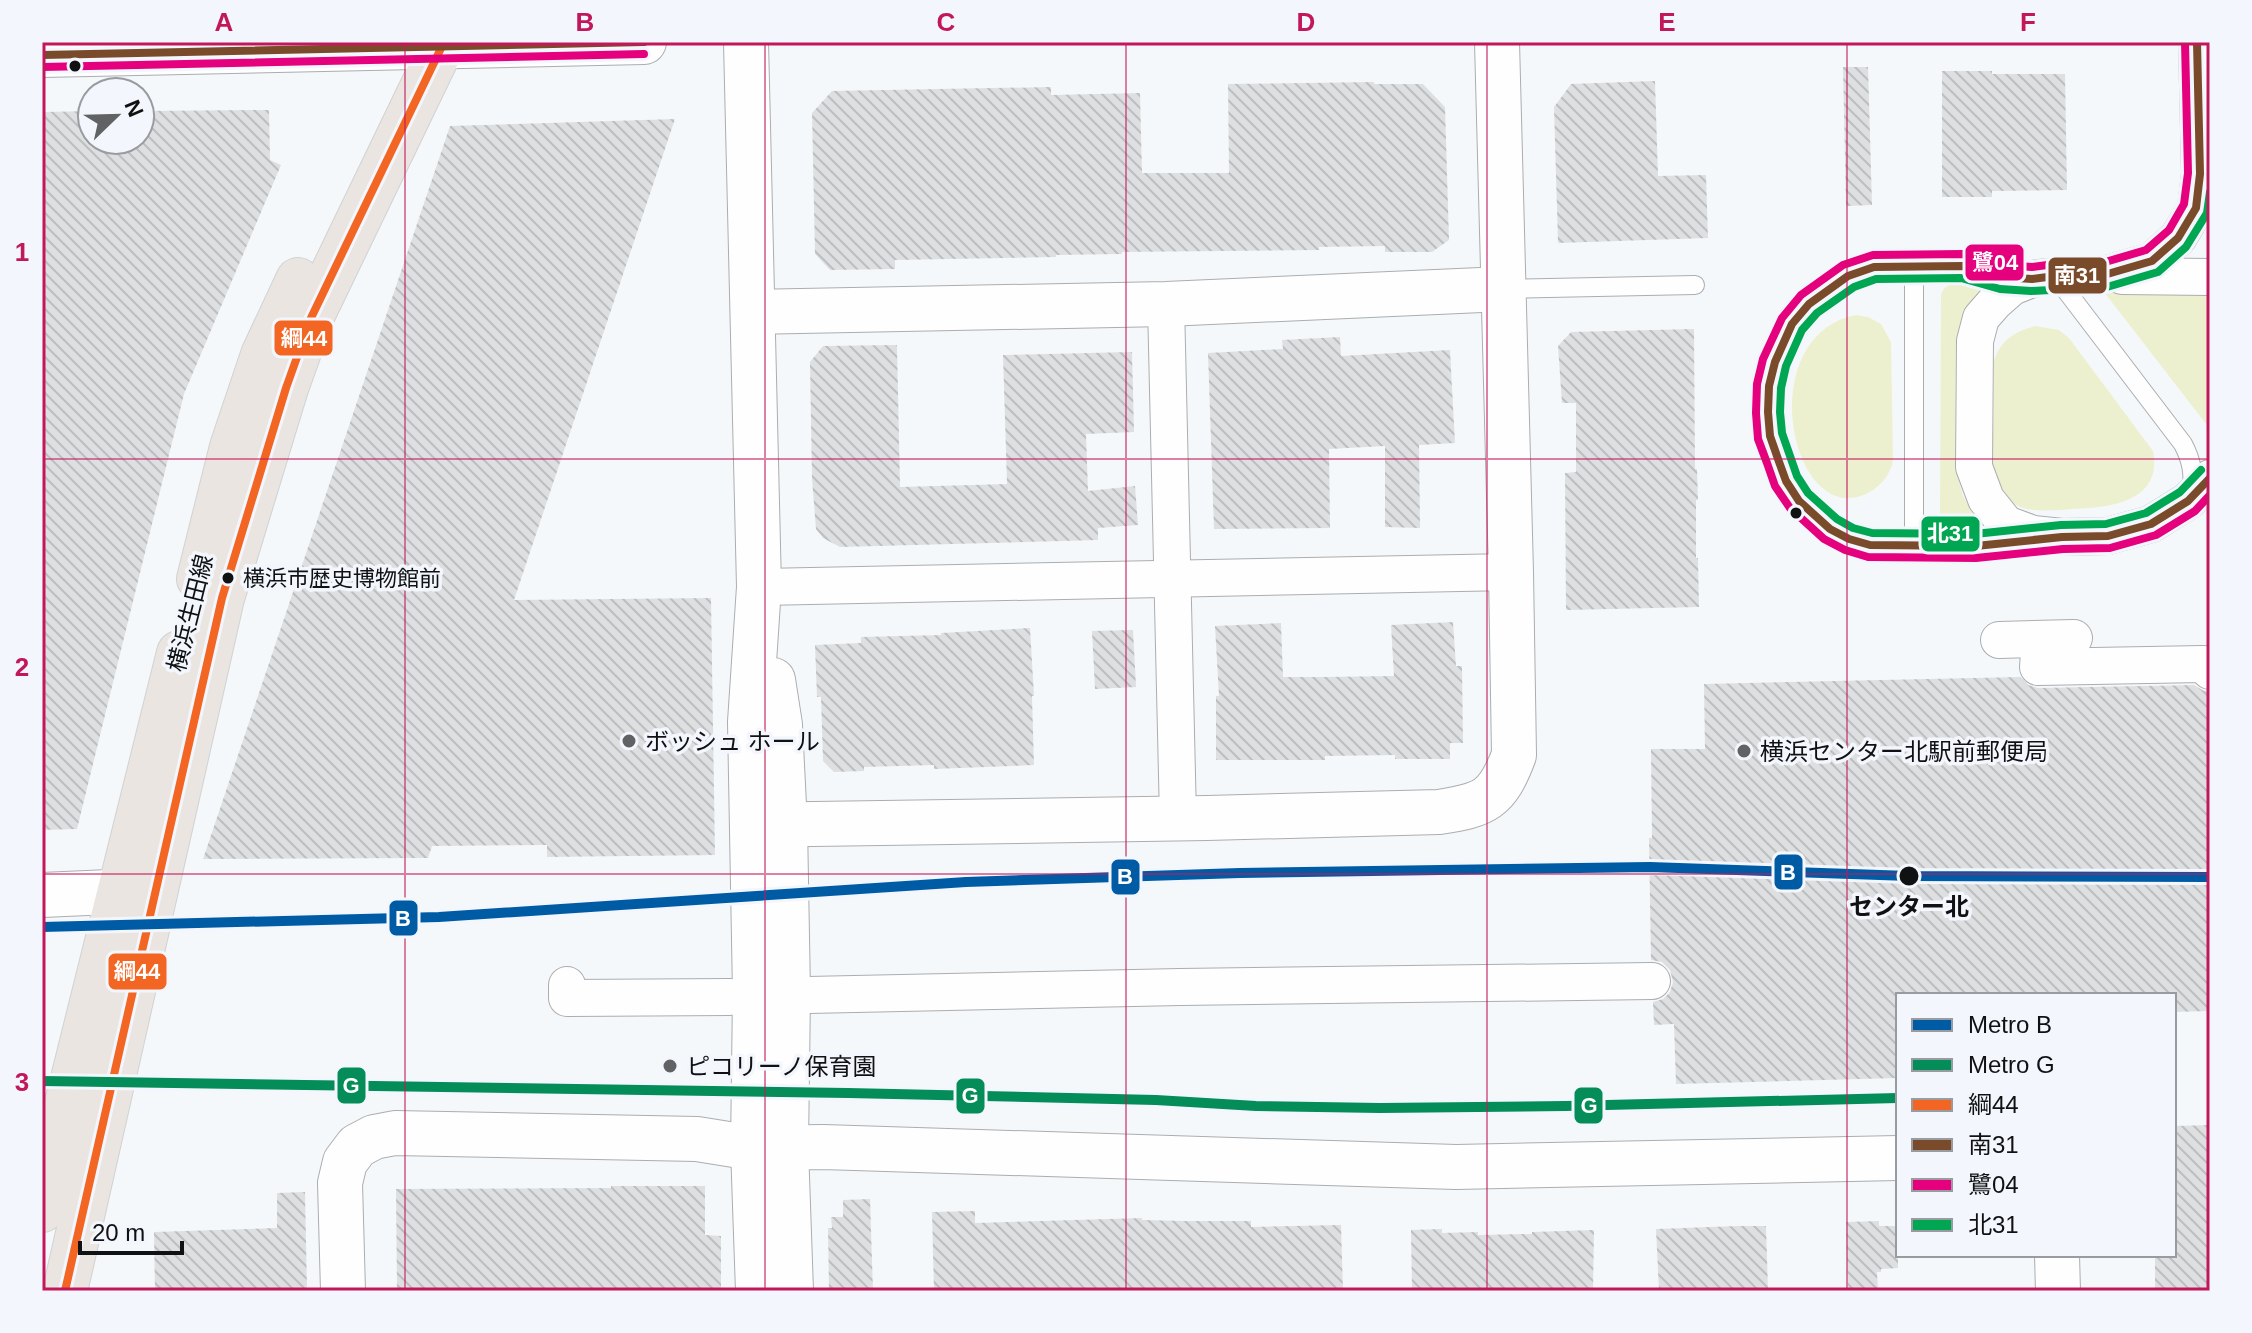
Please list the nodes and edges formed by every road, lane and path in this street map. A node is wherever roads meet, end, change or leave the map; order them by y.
1 (644, 42) edge
2 (746, 42) edge
3 (1497, 42) edge
4 (2197, 42) edge
5 (427, 44) edge
6 (42, 55) edge
7 (1914, 267) junction
8 (2104, 275) junction
9 (2044, 277) junction
10 (2210, 277) edge
11 (1695, 285) dead end
12 (1504, 289) junction
13 (1166, 304) junction
14 (753, 312) junction
15 (2199, 489) edge
16 (2062, 537) junction
17 (1914, 545) junction
18 (1511, 572) junction
19 (1173, 578) junction
20 (759, 587) junction
21 (1999, 640) dead end
22 (2210, 671) edge
23 (1178, 818) junction
24 (769, 825) junction
25 (137, 890) junction
26 (42, 895) edge
27 (1652, 981) dead end
28 (567, 985) dead end
29 (808, 995) dead end
30 (730, 997) dead end
31 (770, 1148) junction
32 (1896, 1158) edge
33 (42, 1210) edge
34 (2057, 1257) edge
35 (65, 1291) edge
36 (343, 1291) edge
37 (758, 1291) edge
38 (791, 1291) edge
39 (2058, 1291) edge

1 - 5 street
2 - 14 street
3 - 12 street
4 - 8 street
5 - 6 street
5 - 25 main road, 横浜生田線
7 - 9 lane
7 - 17 lane
7 - 17 lane
8 - 9 street
8 - 10 street
9 - 15 lane
9 - 16 street
11 - 12 lane
12 - 13 street
12 - 18 street
13 - 14 street
13 - 19 street
14 - 20 street
15 - 16 street
16 - 17 lane
18 - 19 street
18 - 23 street
19 - 20 street
19 - 23 street
20 - 24 street
21 - 22 street
23 - 24 street
24 - 31 street
25 - 26 street
25 - 33 main road, 横浜生田線
25 - 35 main road, 横浜生田線
27 - 29 street
28 - 30 street
31 - 32 street
31 - 36 street
31 - 37 street
31 - 38 street
34 - 39 street

